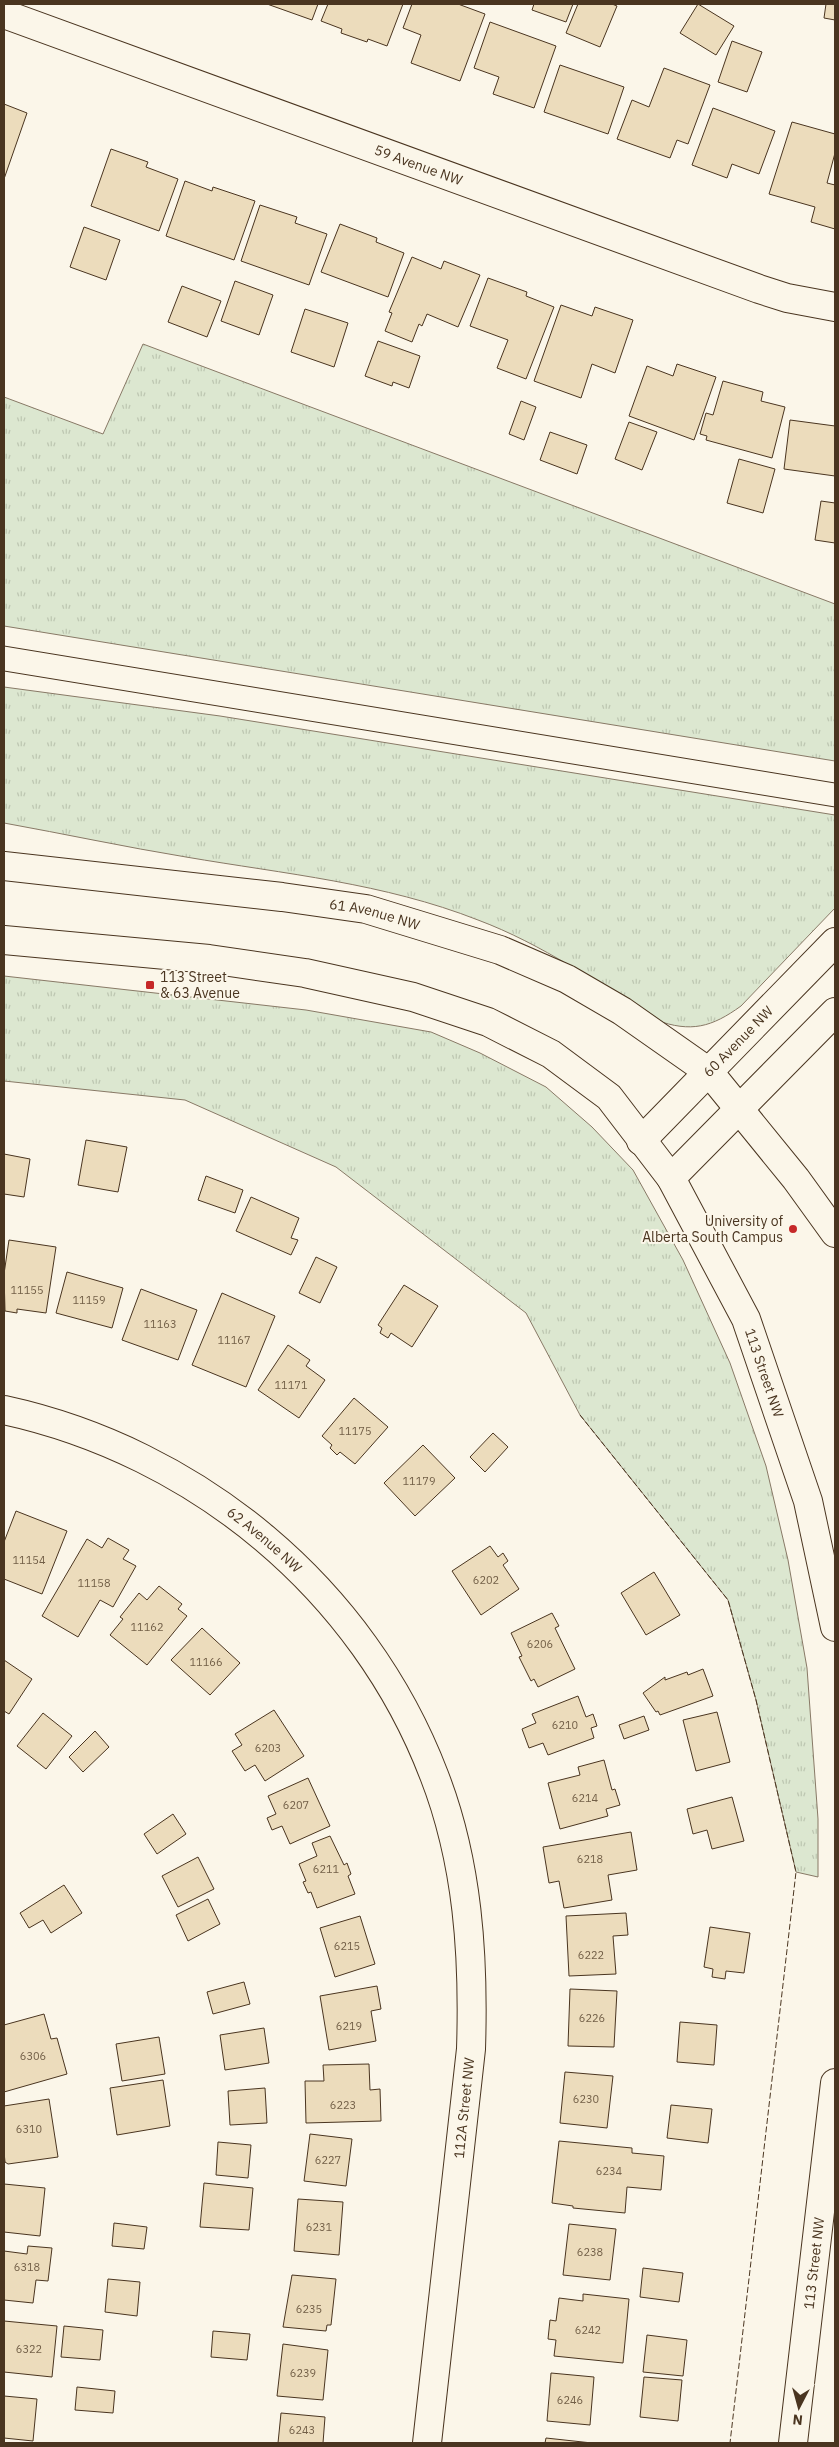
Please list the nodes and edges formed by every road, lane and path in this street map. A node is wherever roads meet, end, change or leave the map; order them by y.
1 (4, 14) edge
2 (835, 307) edge
3 (4, 866) edge
4 (4, 940) edge
5 (835, 942) edge
6 (835, 1012) edge
7 (709, 1072) junction
8 (738, 1110) junction
9 (641, 1141) junction
10 (671, 1178) junction
11 (835, 1233) edge
12 (4, 1410) edge
13 (835, 1627) edge
14 (434, 1776) joint
15 (835, 2083) edge
16 (427, 2443) edge
17 (793, 2443) edge

1 - 2 street, 59 Avenue NW
3 - 7 street, 61 Avenue NW
4 - 9 street
5 - 7 street, 60 Avenue NW
6 - 8 street
7 - 8 street
7 - 9 street, 60 Avenue NW
8 - 10 street
8 - 11 street
9 - 10 street, 113 Street NW
10 - 13 street, 113 Street NW
12 - 14 street, 62 Avenue NW
14 - 16 street, 112A Street NW
15 - 17 street, 113 Street NW

